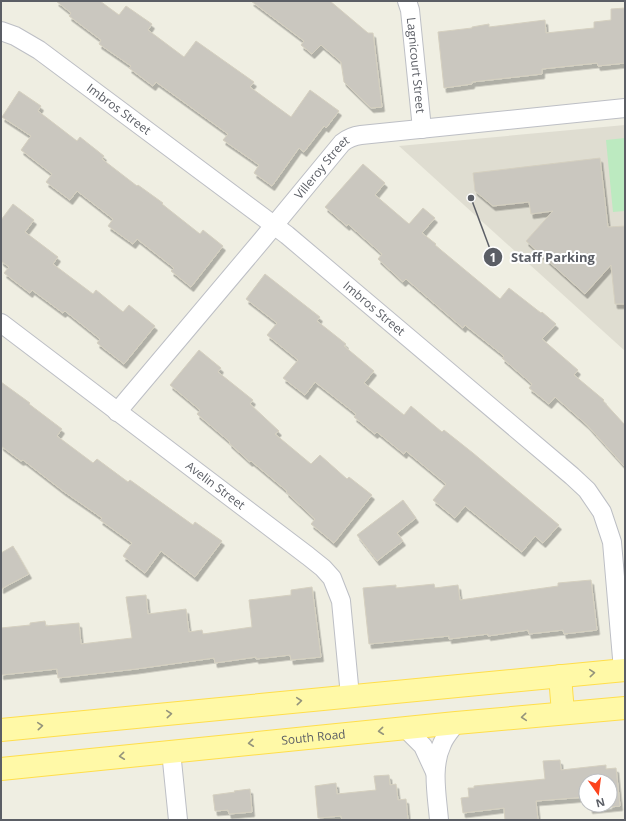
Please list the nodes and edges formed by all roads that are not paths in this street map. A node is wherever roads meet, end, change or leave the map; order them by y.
1 (407, 1) edge
2 (1, 31) edge
3 (625, 108) edge
4 (422, 129) junction
5 (274, 225) junction
6 (1, 323) edge
7 (117, 412) junction
8 (624, 670) edge
9 (560, 676) junction
10 (350, 696) junction
11 (625, 708) edge
12 (563, 714) junction
13 (456, 723) junction
14 (405, 728) junction
15 (1, 730) edge
16 (171, 751) junction
17 (1, 769) edge
18 (435, 772) junction
19 (178, 820) edge
20 (439, 820) edge

1 - 4 street, Lagnicourt Street
2 - 5 street, Imbros Street
3 - 4 street, Villeroy Street
4 - 5 street, Villeroy Street
5 - 7 street, Villeroy Street
5 - 8 street, Imbros Street
6 - 7 street, Avelin Street
7 - 10 street, Avelin Street
9 -> 8 main road
9 - 10 main road
9 - 12 main road
15 -> 10 main road
11 - 12 main road, South Road
12 -> 13 main road, South Road
13 - 14 main road, South Road
13 - 18 street
14 -> 16 main road, South Road
14 - 18 street
16 -> 17 main road, South Road
16 - 19 street
18 - 20 street

